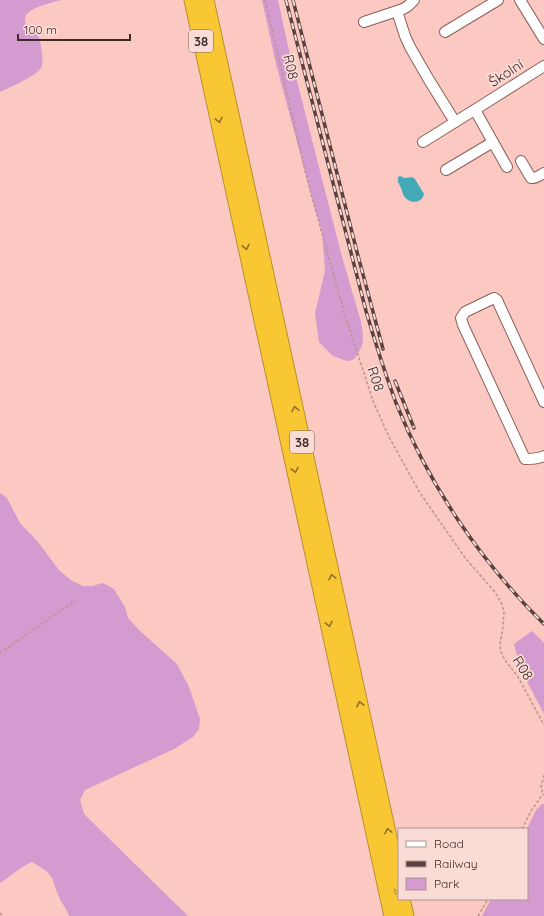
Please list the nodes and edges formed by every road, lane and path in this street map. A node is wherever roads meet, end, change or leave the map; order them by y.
1 (192, 0) edge
2 (206, 0) edge
3 (265, 0) edge
4 (414, 0) edge
5 (498, 0) edge
6 (520, 0) edge
7 (396, 11) junction
8 (364, 22) dead end
9 (445, 32) dead end
10 (544, 39) edge
11 (544, 66) edge
12 (480, 107) junction
13 (455, 122) junction
14 (422, 142) dead end
15 (493, 142) junction
16 (521, 161) dead end
17 (507, 167) dead end
18 (446, 170) dead end
19 (544, 173) edge
20 (544, 402) edge
21 (544, 456) edge
22 (76, 600) dead end
23 (0, 653) edge
24 (544, 725) edge
25 (544, 775) edge
26 (543, 794) edge
27 (522, 828) edge
28 (398, 878) edge
29 (398, 890) edge
30 (400, 900) edge
31 (487, 900) edge
32 (403, 912) edge
33 (0, 913) edge
34 (2, 916) edge
35 (478, 916) edge

1 -> 29 highway, 38
28 -> 2 highway, 38
3 - 24 path, R08
4 - 7 street
5 - 9 street
6 - 10 street
7 - 8 street
7 - 13 street
11 - 12 street, Školní
12 - 13 street, Školní
12 - 15 street
13 - 14 street, Školní
15 - 17 street
15 - 18 street
16 - 19 street
20 - 21 street
22 - 23 path
25 - 26 path
26 - 27 path
30 -> 32 highway, 38
31 - 35 path
33 - 34 path

